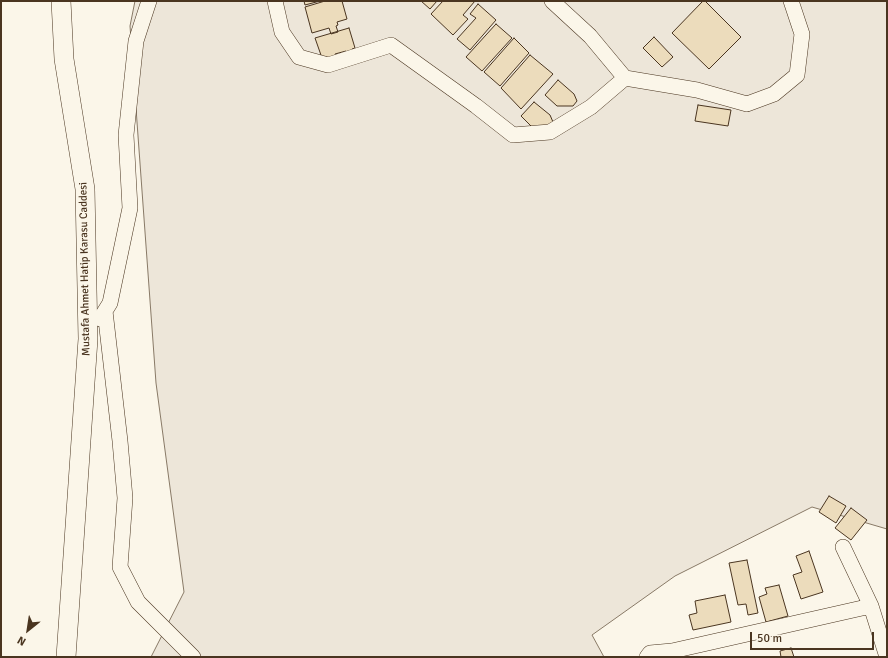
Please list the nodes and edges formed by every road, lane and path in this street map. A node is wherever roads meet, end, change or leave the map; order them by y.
1 (61, 1) edge
2 (149, 1) edge
3 (276, 1) edge
4 (552, 1) edge
5 (791, 1) edge
6 (625, 78) junction
7 (105, 311) junction
8 (88, 339) junction
9 (843, 547) dead end
10 (871, 606) junction
11 (66, 657) edge
12 (193, 657) edge
13 (647, 657) edge
14 (886, 657) edge

1 - 8 street, Mustafa Ahmet Hatip Karasu Caddesi
2 - 7 street
3 - 6 street
4 - 6 street
5 - 6 street
7 - 8 street
7 - 12 street
8 - 11 street, Mustafa Ahmet Hatip Karasu Caddesi
9 - 10 street
10 - 13 street
10 - 14 street

